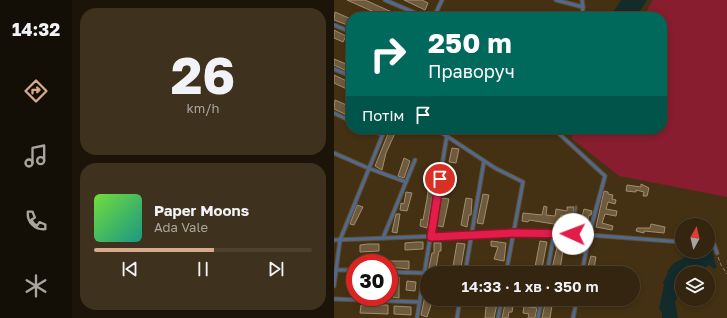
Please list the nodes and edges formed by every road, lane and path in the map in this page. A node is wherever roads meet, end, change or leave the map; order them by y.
1 (385, 0) edge
2 (442, 0) edge
3 (556, 0) edge
4 (582, 0) edge
5 (583, 7) junction
6 (413, 12) edge
7 (436, 12) edge
8 (582, 12) edge
9 (334, 25) edge
10 (346, 30) edge
11 (334, 69) edge
12 (346, 74) edge
13 (334, 114) edge
14 (346, 119) edge
15 (383, 134) edge
16 (559, 134) edge
17 (447, 135) joint
18 (334, 153) edge
19 (415, 160) dead end
20 (484, 161) junction
21 (368, 168) junction
22 (406, 182) junction
23 (576, 207) dead end
24 (514, 233) junction
25 (554, 234) junction
26 (573, 234) junction
27 (472, 235) junction
28 (589, 235) junction
29 (431, 237) junction
30 (383, 238) junction
31 (334, 240) edge
32 (340, 240) junction
33 (675, 241) edge
34 (715, 247) edge
35 (717, 253) joint
36 (425, 266) edge
37 (466, 266) edge
38 (507, 266) edge
39 (548, 266) edge
40 (583, 266) edge
41 (336, 270) junction
42 (346, 270) edge
43 (398, 272) edge
44 (420, 273) edge
45 (727, 274) edge
46 (334, 286) edge
47 (420, 296) edge
48 (334, 299) edge
49 (419, 302) junction
50 (459, 306) edge
51 (501, 306) edge
52 (541, 306) edge
53 (576, 306) edge
54 (416, 318) edge
55 (456, 318) edge
56 (498, 318) edge
57 (538, 318) edge
58 (573, 318) edge

1 - 6 street
2 - 7 street
3 - 5 street
4 - 5 street
5 - 8 street
9 - 10 street
11 - 12 street
13 - 14 street
15 - 21 street
16 - 28 street
17 - 20 street
17 - 29 street
18 - 21 street
19 - 22 street
20 - 24 street
20 - 27 street
21 - 22 street
21 - 32 street
22 - 30 street
23 - 26 lane
24 - 25 street
24 - 27 street
24 - 38 street
25 - 26 street
25 - 39 street
26 - 28 street
27 - 29 street
27 - 37 street
28 - 33 street
28 - 40 street
29 - 30 street
29 - 36 street
30 - 32 street
31 - 32 street
32 - 41 street
34 - 35 street
35 - 45 path
41 - 42 street
41 - 46 street
43 - 44 street
47 - 49 street
48 - 49 street
49 - 54 street
50 - 55 street
51 - 56 street
52 - 57 street
53 - 58 street

